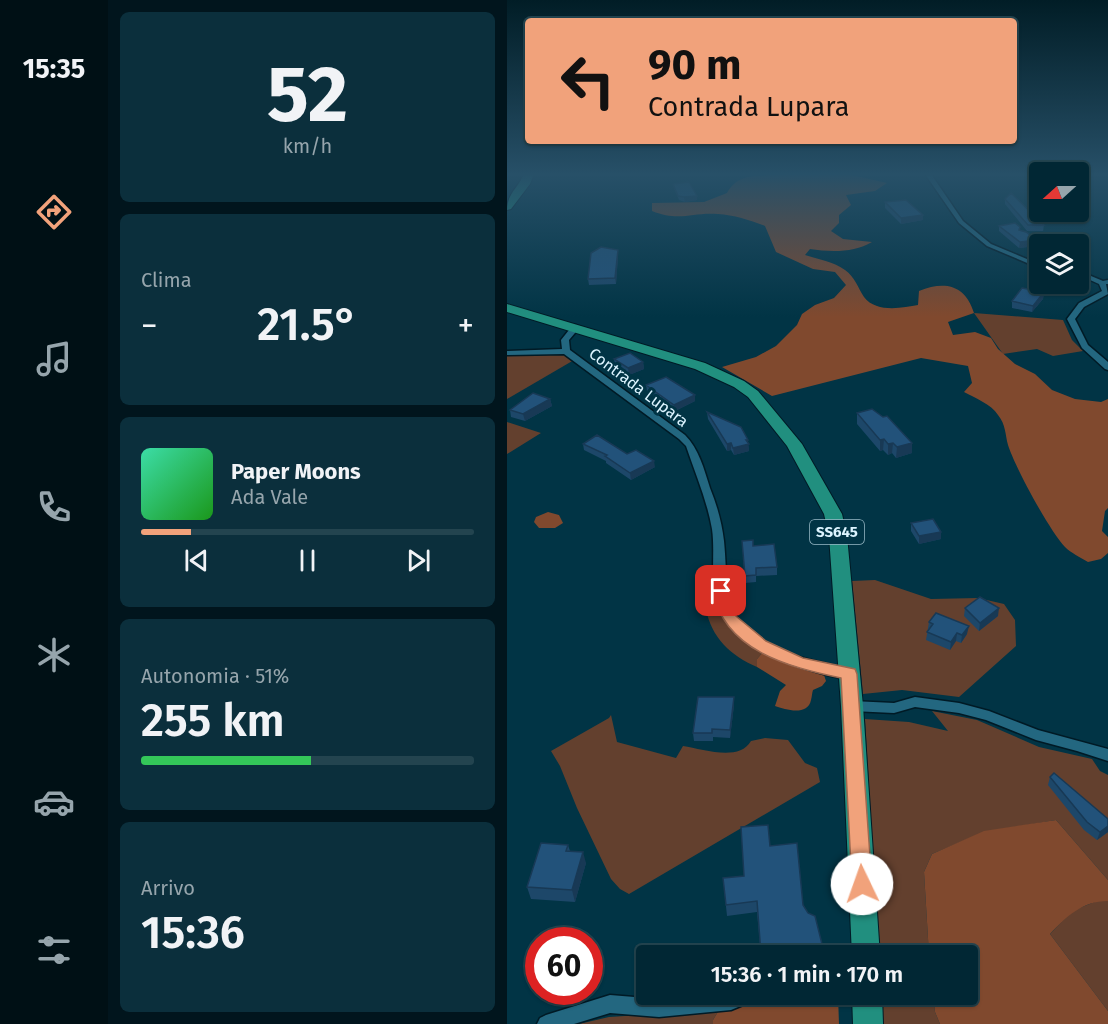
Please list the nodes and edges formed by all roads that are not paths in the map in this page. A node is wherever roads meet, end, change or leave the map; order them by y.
1 (961, 222) edge
2 (1029, 262) edge
3 (1089, 277) edge
4 (1105, 283) edge
5 (507, 308) edge
6 (576, 327) junction
7 (566, 351) junction
8 (507, 353) edge
9 (1108, 368) edge
10 (849, 674) junction
11 (852, 706) junction
12 (1108, 755) edge
13 (865, 945) edge
14 (690, 1005) edge
15 (867, 1005) edge
16 (546, 1024) edge
17 (868, 1024) edge

1 - 2 street
3 - 4 street
4 - 9 street
5 - 6 main road, SS645
6 - 7 street
6 - 10 main road, SS645
7 - 8 street, Contrada Lupara
7 - 10 street, Contrada Lupara
10 - 11 main road, SS645
11 - 12 street
11 - 13 main road, SS645
14 - 16 street
15 - 17 main road

